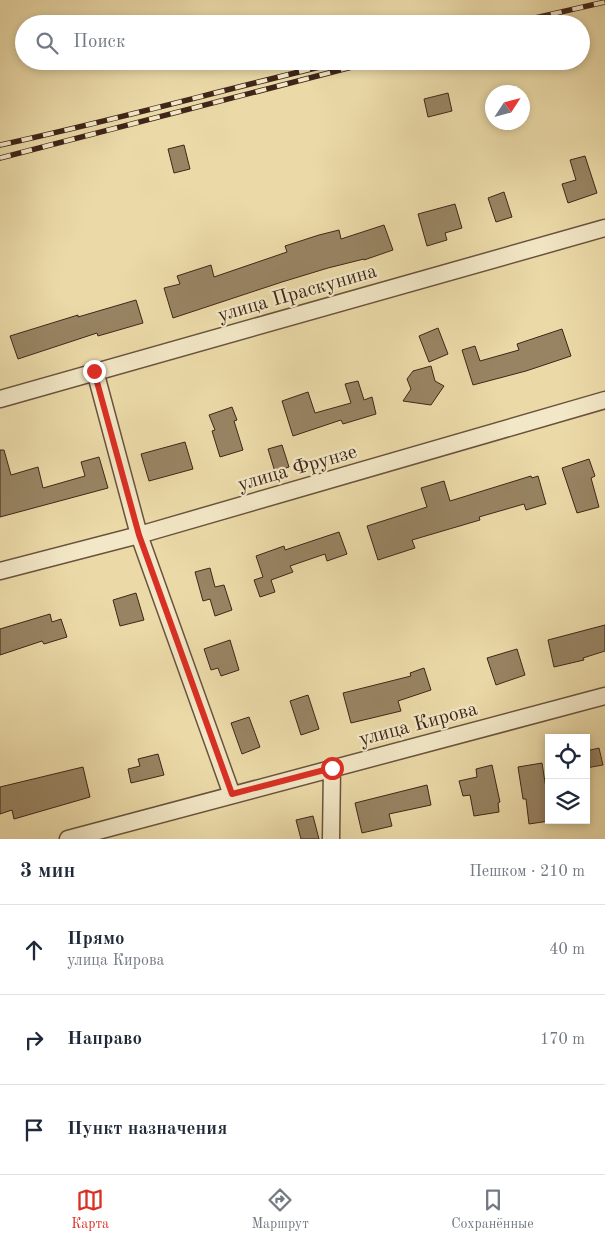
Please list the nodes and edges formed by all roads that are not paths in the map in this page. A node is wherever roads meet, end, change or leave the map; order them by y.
1 (605, 228) edge
2 (94, 371) junction
3 (0, 398) edge
4 (605, 400) edge
5 (139, 535) junction
6 (0, 571) edge
7 (605, 696) edge
8 (332, 768) junction
9 (232, 794) junction
10 (68, 839) edge
11 (331, 839) edge

1 - 2 street, улица Праскунина
2 - 3 street, улица Праскунина
2 - 5 street
4 - 5 street, улица Фрунзе
5 - 6 street, улица Фрунзе
5 - 9 street
7 - 8 street, улица Кирова
8 - 9 street, улица Кирова
8 - 11 street
9 - 10 street, улица Кирова

